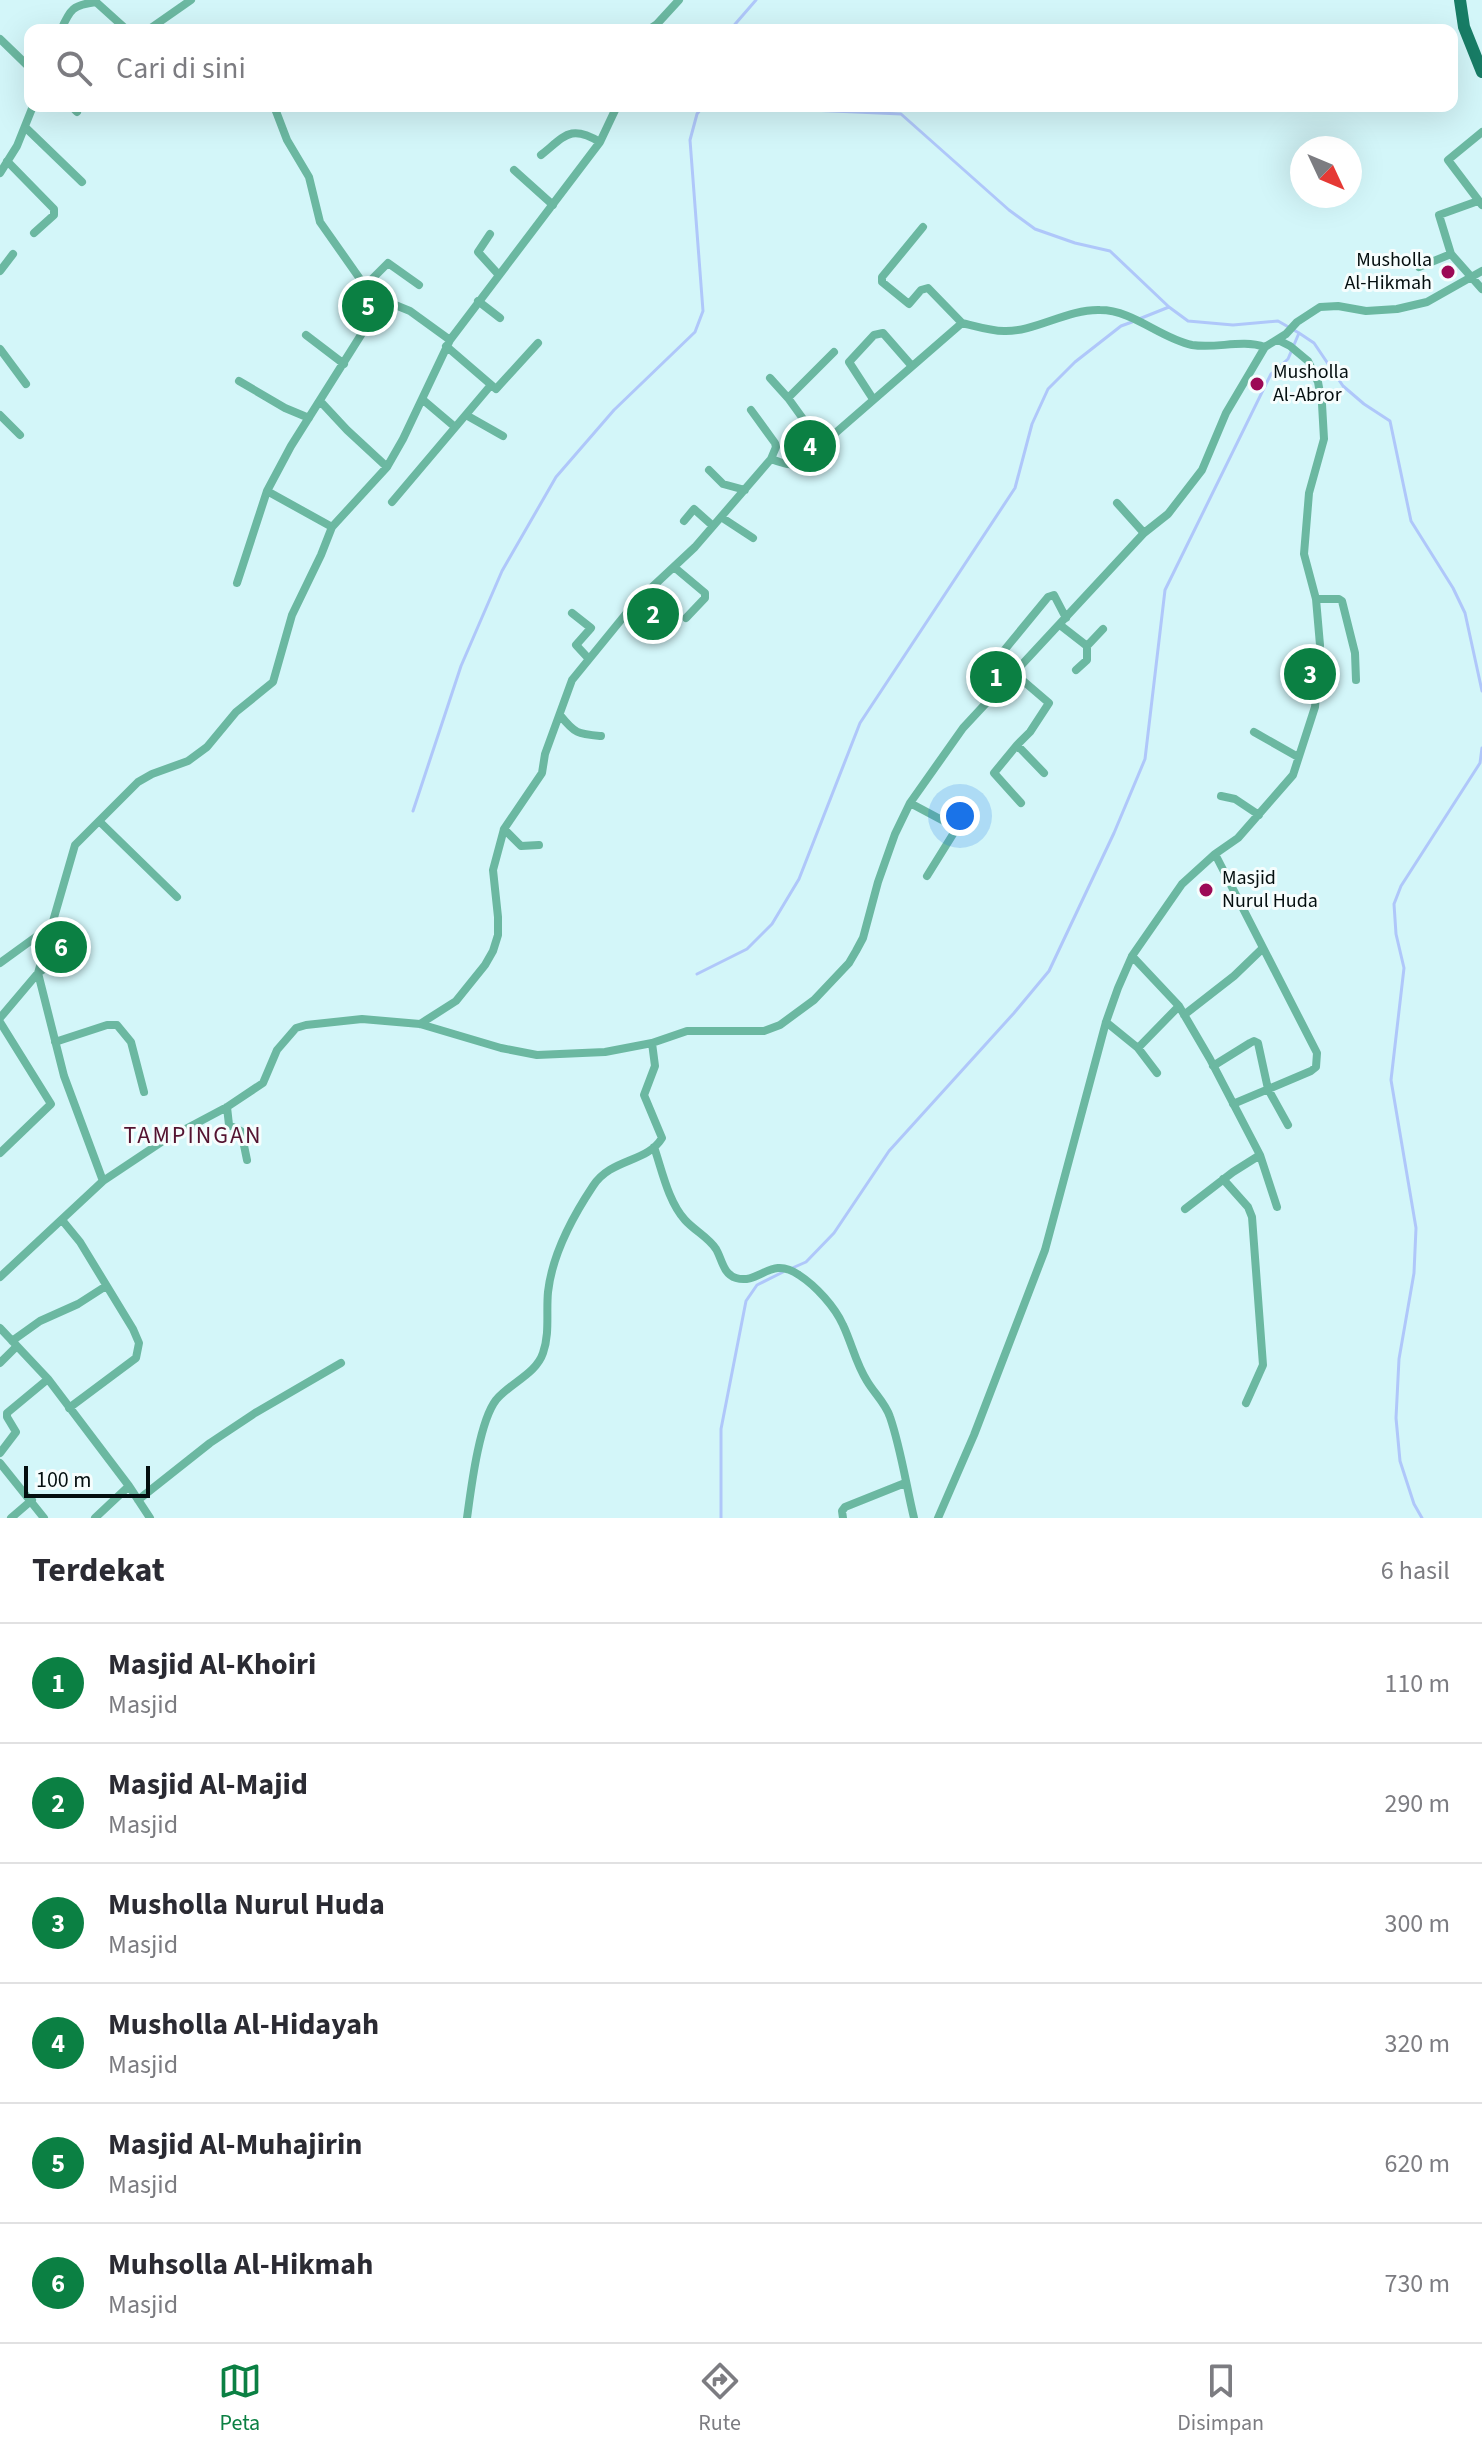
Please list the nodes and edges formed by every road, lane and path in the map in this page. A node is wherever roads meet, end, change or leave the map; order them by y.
1 (191, 0) edge
2 (679, 0) edge
3 (1460, 0) edge
4 (98, 1) edge
5 (63, 24) edge
6 (121, 24) edge
7 (157, 24) edge
8 (657, 24) edge
9 (0, 39) edge
10 (24, 62) edge
11 (1482, 72) edge
12 (31, 112) edge
13 (276, 112) edge
14 (614, 112) edge
15 (25, 127) junction
16 (1482, 132) edge
17 (600, 142) junction
18 (541, 155) dead end
19 (7, 161) junction
20 (514, 170) dead end
21 (0, 173) edge
22 (82, 182) dead end
23 (1480, 203) edge
24 (553, 205) junction
25 (923, 227) dead end
26 (34, 233) dead end
27 (490, 234) dead end
28 (13, 254) dead end
29 (1451, 254) junction
30 (1419, 267) dead end
31 (0, 271) edge
32 (1482, 271) edge
33 (498, 274) junction
34 (1470, 277) junction
35 (419, 285) dead end
36 (365, 286) junction
37 (1482, 289) edge
38 (383, 300) junction
39 (478, 301) junction
40 (500, 318) dead end
41 (962, 323) junction
42 (306, 335) dead end
43 (1278, 340) junction
44 (448, 343) junction
45 (538, 343) dead end
46 (1265, 347) junction
47 (0, 349) edge
48 (834, 352) dead end
49 (344, 364) junction
50 (911, 365) junction
51 (770, 378) dead end
52 (239, 381) dead end
53 (26, 384) dead end
54 (491, 385) junction
55 (788, 398) junction
56 (422, 399) junction
57 (873, 399) junction
58 (320, 401) junction
59 (751, 410) dead end
60 (0, 415) edge
61 (466, 415) junction
62 (309, 418) junction
63 (455, 427) junction
64 (20, 435) dead end
65 (503, 436) dead end
66 (822, 445) junction
67 (771, 459) junction
68 (387, 467) junction
69 (709, 470) dead end
70 (745, 490) junction
71 (267, 491) junction
72 (392, 502) dead end
73 (1117, 503) dead end
74 (721, 517) junction
75 (684, 521) dead end
76 (713, 526) junction
77 (332, 527) junction
78 (1144, 533) junction
79 (753, 538) dead end
80 (674, 567) junction
81 (237, 583) dead end
82 (1316, 599) junction
83 (572, 613) dead end
84 (686, 618) dead end
85 (1063, 621) junction
86 (1103, 629) dead end
87 (1087, 646) junction
88 (588, 658) junction
89 (997, 659) dead end
90 (1076, 670) dead end
91 (1014, 673) junction
92 (1356, 680) dead end
93 (560, 715) junction
94 (1254, 732) dead end
95 (601, 736) dead end
96 (1017, 745) junction
97 (1298, 757) junction
98 (1044, 773) dead end
99 (1221, 796) dead end
100 (910, 803) junction
101 (1021, 803) dead end
102 (1259, 815) junction
103 (99, 821) junction
104 (504, 829) junction
105 (539, 845) dead end
106 (1215, 854) junction
107 (927, 876) dead end
108 (177, 897) dead end
109 (52, 925) junction
110 (83, 943) dead end
111 (1263, 948) junction
112 (1132, 956) junction
113 (0, 963) edge
114 (38, 973) junction
115 (1179, 1006) junction
116 (1184, 1015) junction
117 (0, 1020) edge
118 (1106, 1022) junction
119 (420, 1024) junction
120 (55, 1042) junction
121 (652, 1043) junction
122 (1138, 1048) junction
123 (1213, 1066) junction
124 (1157, 1073) dead end
125 (1268, 1089) junction
126 (144, 1092) dead end
127 (1233, 1104) junction
128 (227, 1107) junction
129 (1288, 1125) dead end
130 (654, 1147) junction
131 (0, 1153) edge
132 (1260, 1155) junction
133 (247, 1160) dead end
134 (1223, 1179) junction
135 (103, 1181) junction
136 (1277, 1207) dead end
137 (1185, 1209) dead end
138 (62, 1220) junction
139 (0, 1277) edge
140 (106, 1286) junction
141 (0, 1328) edge
142 (14, 1344) junction
143 (0, 1363) edge
144 (341, 1363) dead end
145 (48, 1379) junction
146 (1246, 1403) dead end
147 (69, 1408) junction
148 (0, 1453) edge
149 (0, 1463) edge
150 (905, 1483) junction
151 (129, 1486) junction
152 (32, 1500) junction
153 (138, 1500) junction
154 (11, 1518) edge
155 (44, 1518) edge
156 (95, 1518) edge
157 (150, 1518) edge
158 (467, 1518) edge
159 (843, 1518) edge
160 (914, 1518) edge
161 (938, 1518) edge

1 - 7 street
2 - 8 street
3 - 11 main road
4 - 5 street
4 - 6 street
9 - 10 street
12 - 15 street
13 - 36 street
14 - 17 street
15 - 19 street
15 - 22 street
16 - 23 street
17 - 18 street
17 - 24 street
19 - 21 street
19 - 26 street
20 - 24 street
23 - 29 street
24 - 33 street
25 - 41 street
27 - 33 street
28 - 31 street
29 - 30 street
29 - 34 street
32 - 34 street
33 - 39 street
34 - 37 street
34 - 43 street
35 - 36 street
36 - 38 street
38 - 44 street
38 - 49 street
39 - 40 street
39 - 44 street
41 - 46 street
41 - 50 street
42 - 49 street
43 - 46 street
43 - 82 street
44 - 54 street
44 - 56 street
45 - 54 street
46 - 78 street
47 - 53 street
48 - 55 street
49 - 58 street
50 - 57 street
50 - 57 street
51 - 55 street
52 - 62 street
54 - 61 street
55 - 66 street
56 - 63 street
56 - 68 street
57 - 66 street
58 - 62 street
58 - 68 street
59 - 67 street
60 - 64 street
61 - 63 street
61 - 65 street
62 - 71 street
63 - 72 street
66 - 67 street
67 - 70 street
68 - 77 street
69 - 70 street
70 - 74 street
71 - 77 street
71 - 81 street
73 - 78 street
74 - 76 street
74 - 79 street
75 - 76 street
76 - 80 street
77 - 103 street
78 - 85 street
80 - 84 street
80 - 88 street
82 - 92 street
82 - 97 street
83 - 88 street
85 - 87 street
85 - 89 street
85 - 91 street
86 - 87 street
87 - 90 street
88 - 93 street
91 - 96 street
91 - 100 street
93 - 95 street
93 - 104 street
94 - 97 street
96 - 98 street
96 - 101 street
97 - 102 street
99 - 102 street
100 - 107 street
100 - 121 street
102 - 106 street
103 - 108 street
103 - 109 street
104 - 105 street
104 - 119 street
106 - 111 street
106 - 112 street
109 - 113 street
109 - 114 street
110 - 114 street
111 - 116 street
111 - 125 street
112 - 115 street
112 - 118 street
114 - 117 street
114 - 120 street
115 - 116 street
115 - 122 street
116 - 123 street
117 - 131 street
118 - 122 street
118 - 161 street
119 - 121 street
119 - 128 street
120 - 126 street
120 - 135 street
121 - 130 street
122 - 124 street
123 - 125 street
123 - 127 street
125 - 127 street
125 - 129 street
127 - 132 street
128 - 133 street
128 - 135 street
130 - 150 street
130 - 158 street
132 - 134 street
132 - 136 street
134 - 137 street
134 - 146 street
135 - 138 street
138 - 139 street
138 - 140 street
140 - 142 street
140 - 147 street
141 - 142 street
142 - 143 street
142 - 145 street
144 - 153 street
145 - 147 street
145 - 148 street
147 - 151 street
149 - 152 street
150 - 159 street
150 - 160 street
151 - 153 street
151 - 156 street
152 - 154 street
152 - 155 street
153 - 157 street

